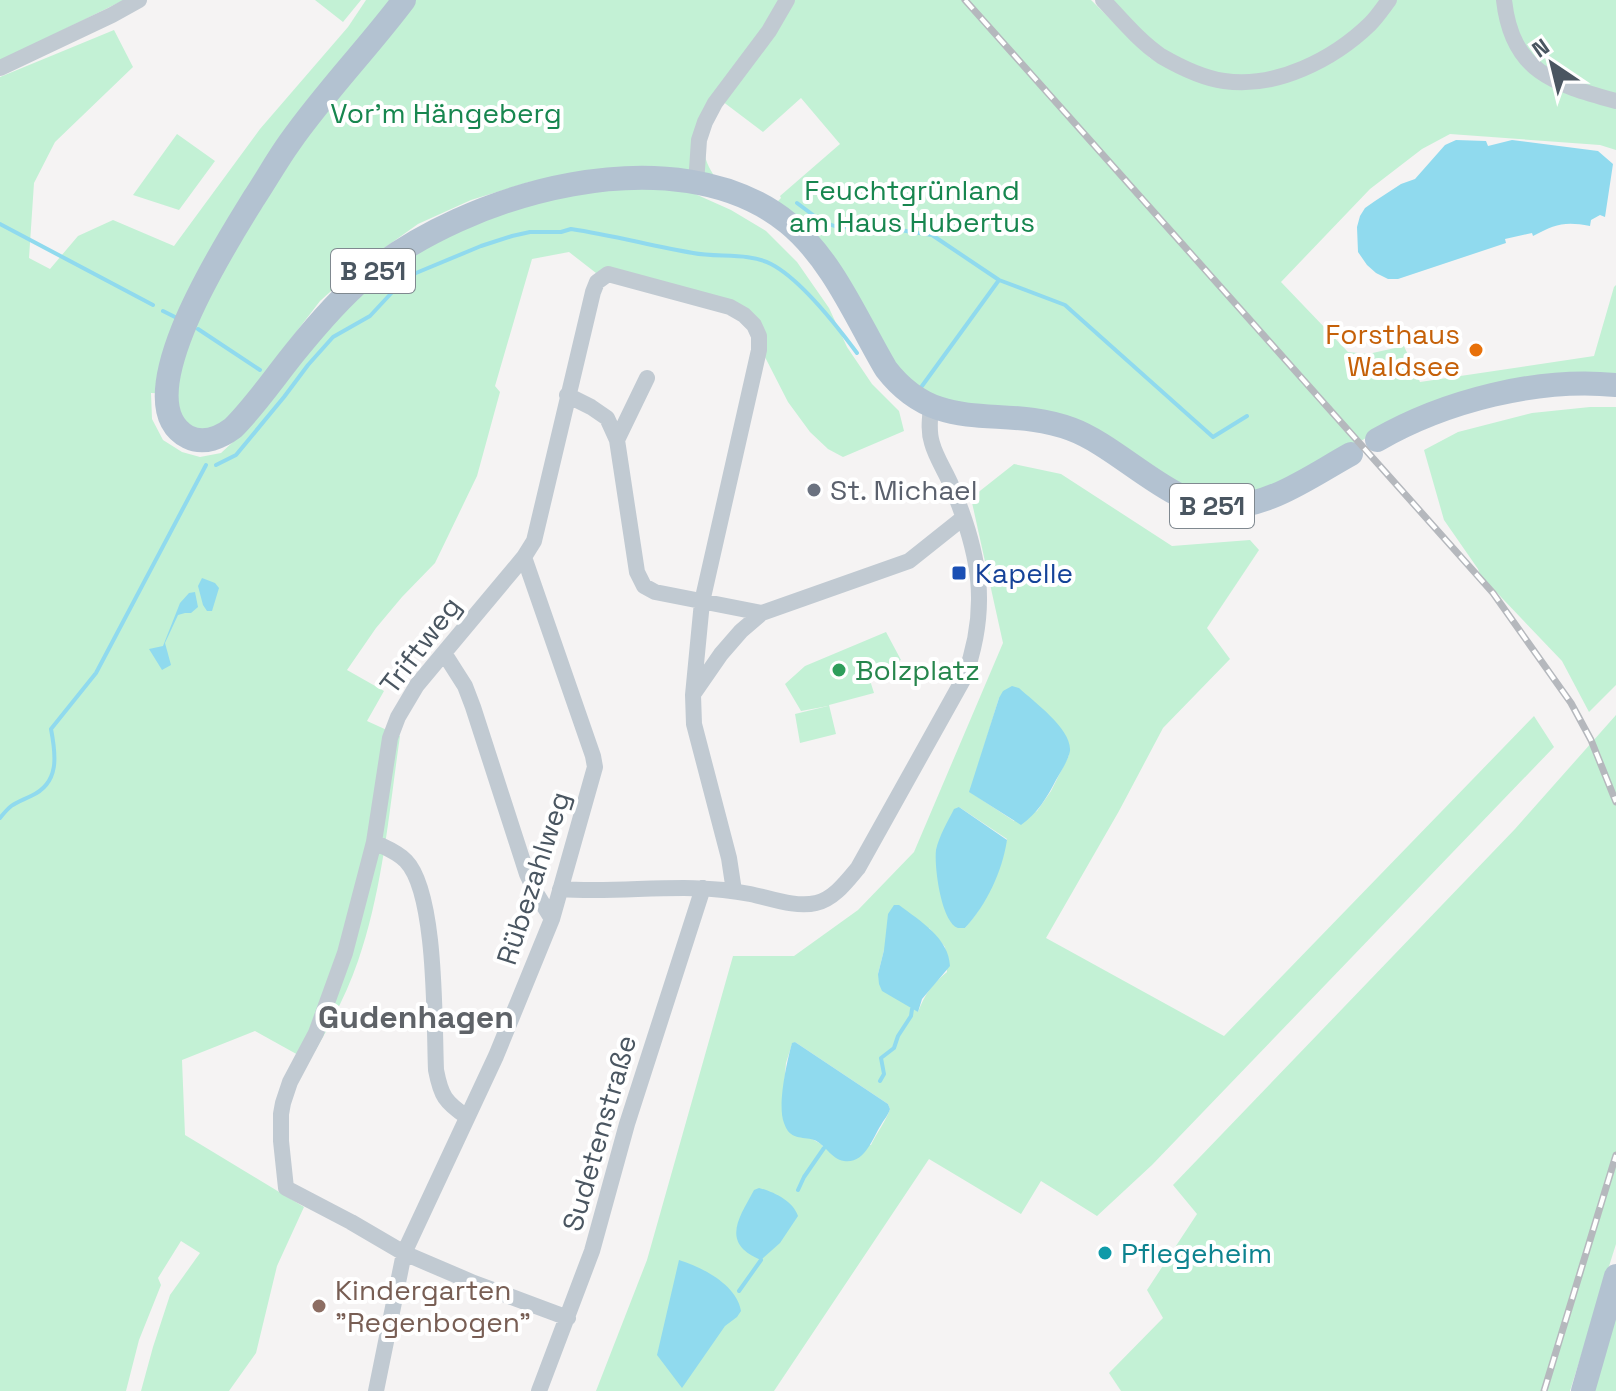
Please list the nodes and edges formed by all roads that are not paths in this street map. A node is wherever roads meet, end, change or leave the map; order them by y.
1 (139, 0) edge
2 (404, 0) edge
3 (787, 0) edge
4 (1103, 0) edge
5 (1389, 0) edge
6 (1504, 0) edge
7 (0, 68) edge
8 (1616, 101) edge
9 (696, 184) junction
10 (647, 378) dead end
11 (1616, 385) edge
12 (567, 395) junction
13 (931, 406) junction
14 (617, 440) junction
15 (1377, 440) dead end
16 (1351, 454) dead end
17 (963, 518) junction
18 (524, 557) junction
19 (702, 602) junction
20 (762, 613) junction
21 (444, 653) junction
22 (693, 695) junction
23 (374, 842) junction
24 (703, 888) junction
25 (560, 889) junction
26 (734, 891) junction
27 (552, 919) junction
28 (467, 1117) junction
29 (404, 1253) junction
30 (1616, 1276) edge
31 (568, 1318) junction
32 (376, 1391) edge
33 (539, 1391) edge
34 (1583, 1391) edge

1 - 7 street
2 - 9 main road, B 251
3 - 9 street
4 - 5 street
6 - 8 street
9 - 13 main road, B 251
10 - 14 street
11 - 15 main road
12 - 14 street
12 - 18 street, Triftweg
12 - 19 street, Triftweg
13 - 16 main road, B 251
13 - 17 street
14 - 19 street
17 - 20 street
17 - 26 street
18 - 21 street, Triftweg
18 - 25 street, Rübezahlweg
19 - 20 street
19 - 22 street
20 - 22 street
21 - 23 street, Triftweg
21 - 27 street
22 - 26 street
23 - 28 street
23 - 29 street, Triftweg
24 - 25 street
24 - 26 street
24 - 31 street, Sudetenstraße
25 - 27 street, Rübezahlweg
27 - 28 street, Rübezahlweg
28 - 29 street, Rübezahlweg
29 - 31 street, Triftweg
29 - 32 street, Rübezahlweg
30 - 34 main road
31 - 33 street, Sudetenstraße

